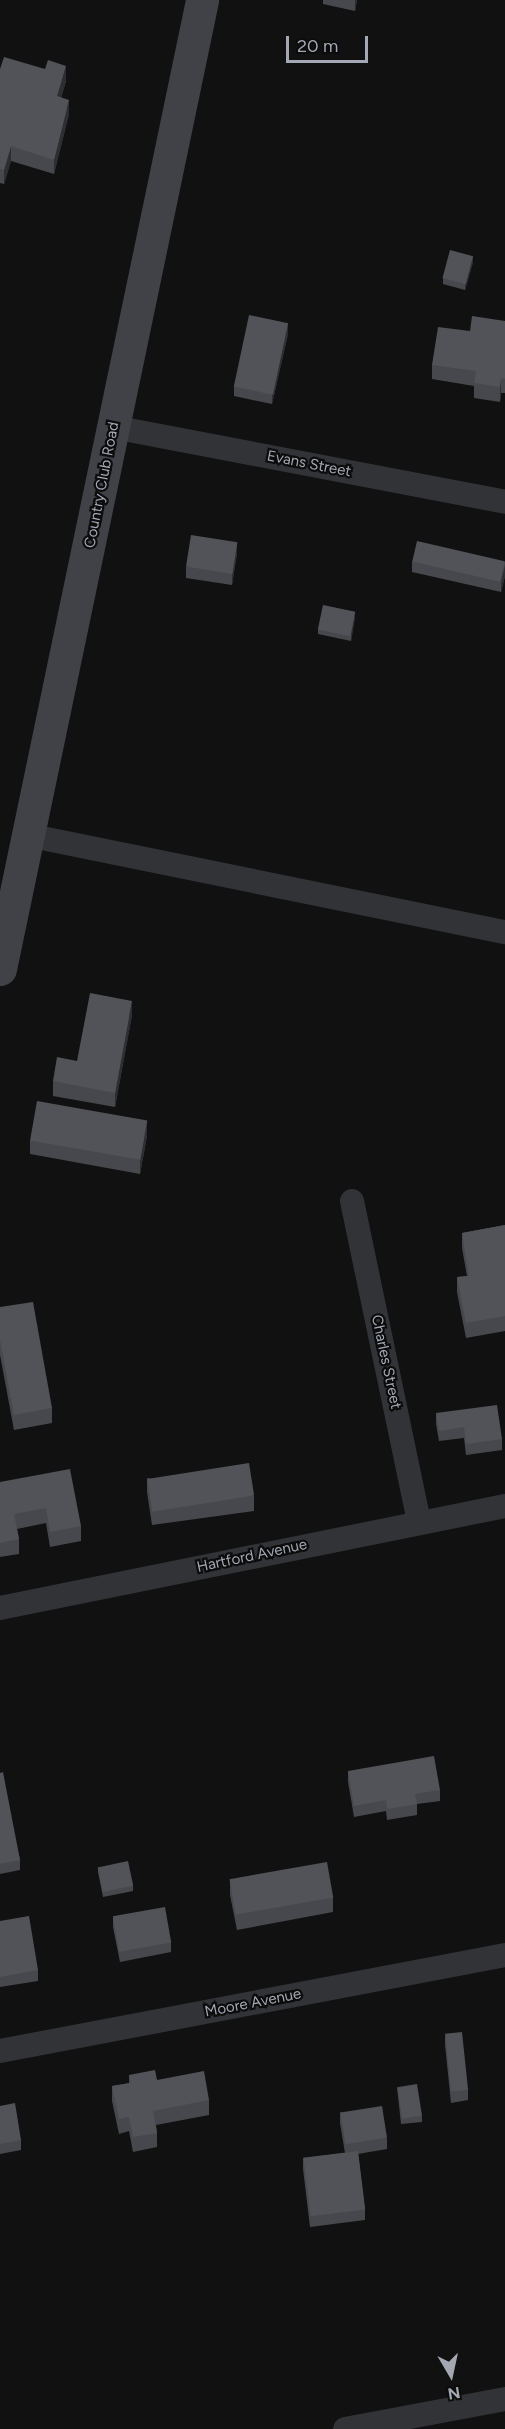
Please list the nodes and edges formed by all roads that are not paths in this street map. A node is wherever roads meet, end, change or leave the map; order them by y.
1 (202, 0) edge
2 (113, 427) junction
3 (505, 502) edge
4 (27, 835) junction
5 (505, 932) edge
6 (0, 969) edge
7 (352, 1201) dead end
8 (505, 1506) edge
9 (419, 1523) junction
10 (0, 1608) edge
11 (505, 1955) edge
12 (0, 2051) edge
13 (505, 2398) edge
14 (345, 2429) edge

1 - 2 street, Country Club Road
2 - 3 street, Evans Street
2 - 4 street, Country Club Road
4 - 5 street
4 - 6 street, Country Club Road
7 - 9 street, Charles Street
8 - 9 street, Hartford Avenue
9 - 10 street, Hartford Avenue
11 - 12 street, Moore Avenue
13 - 14 street

